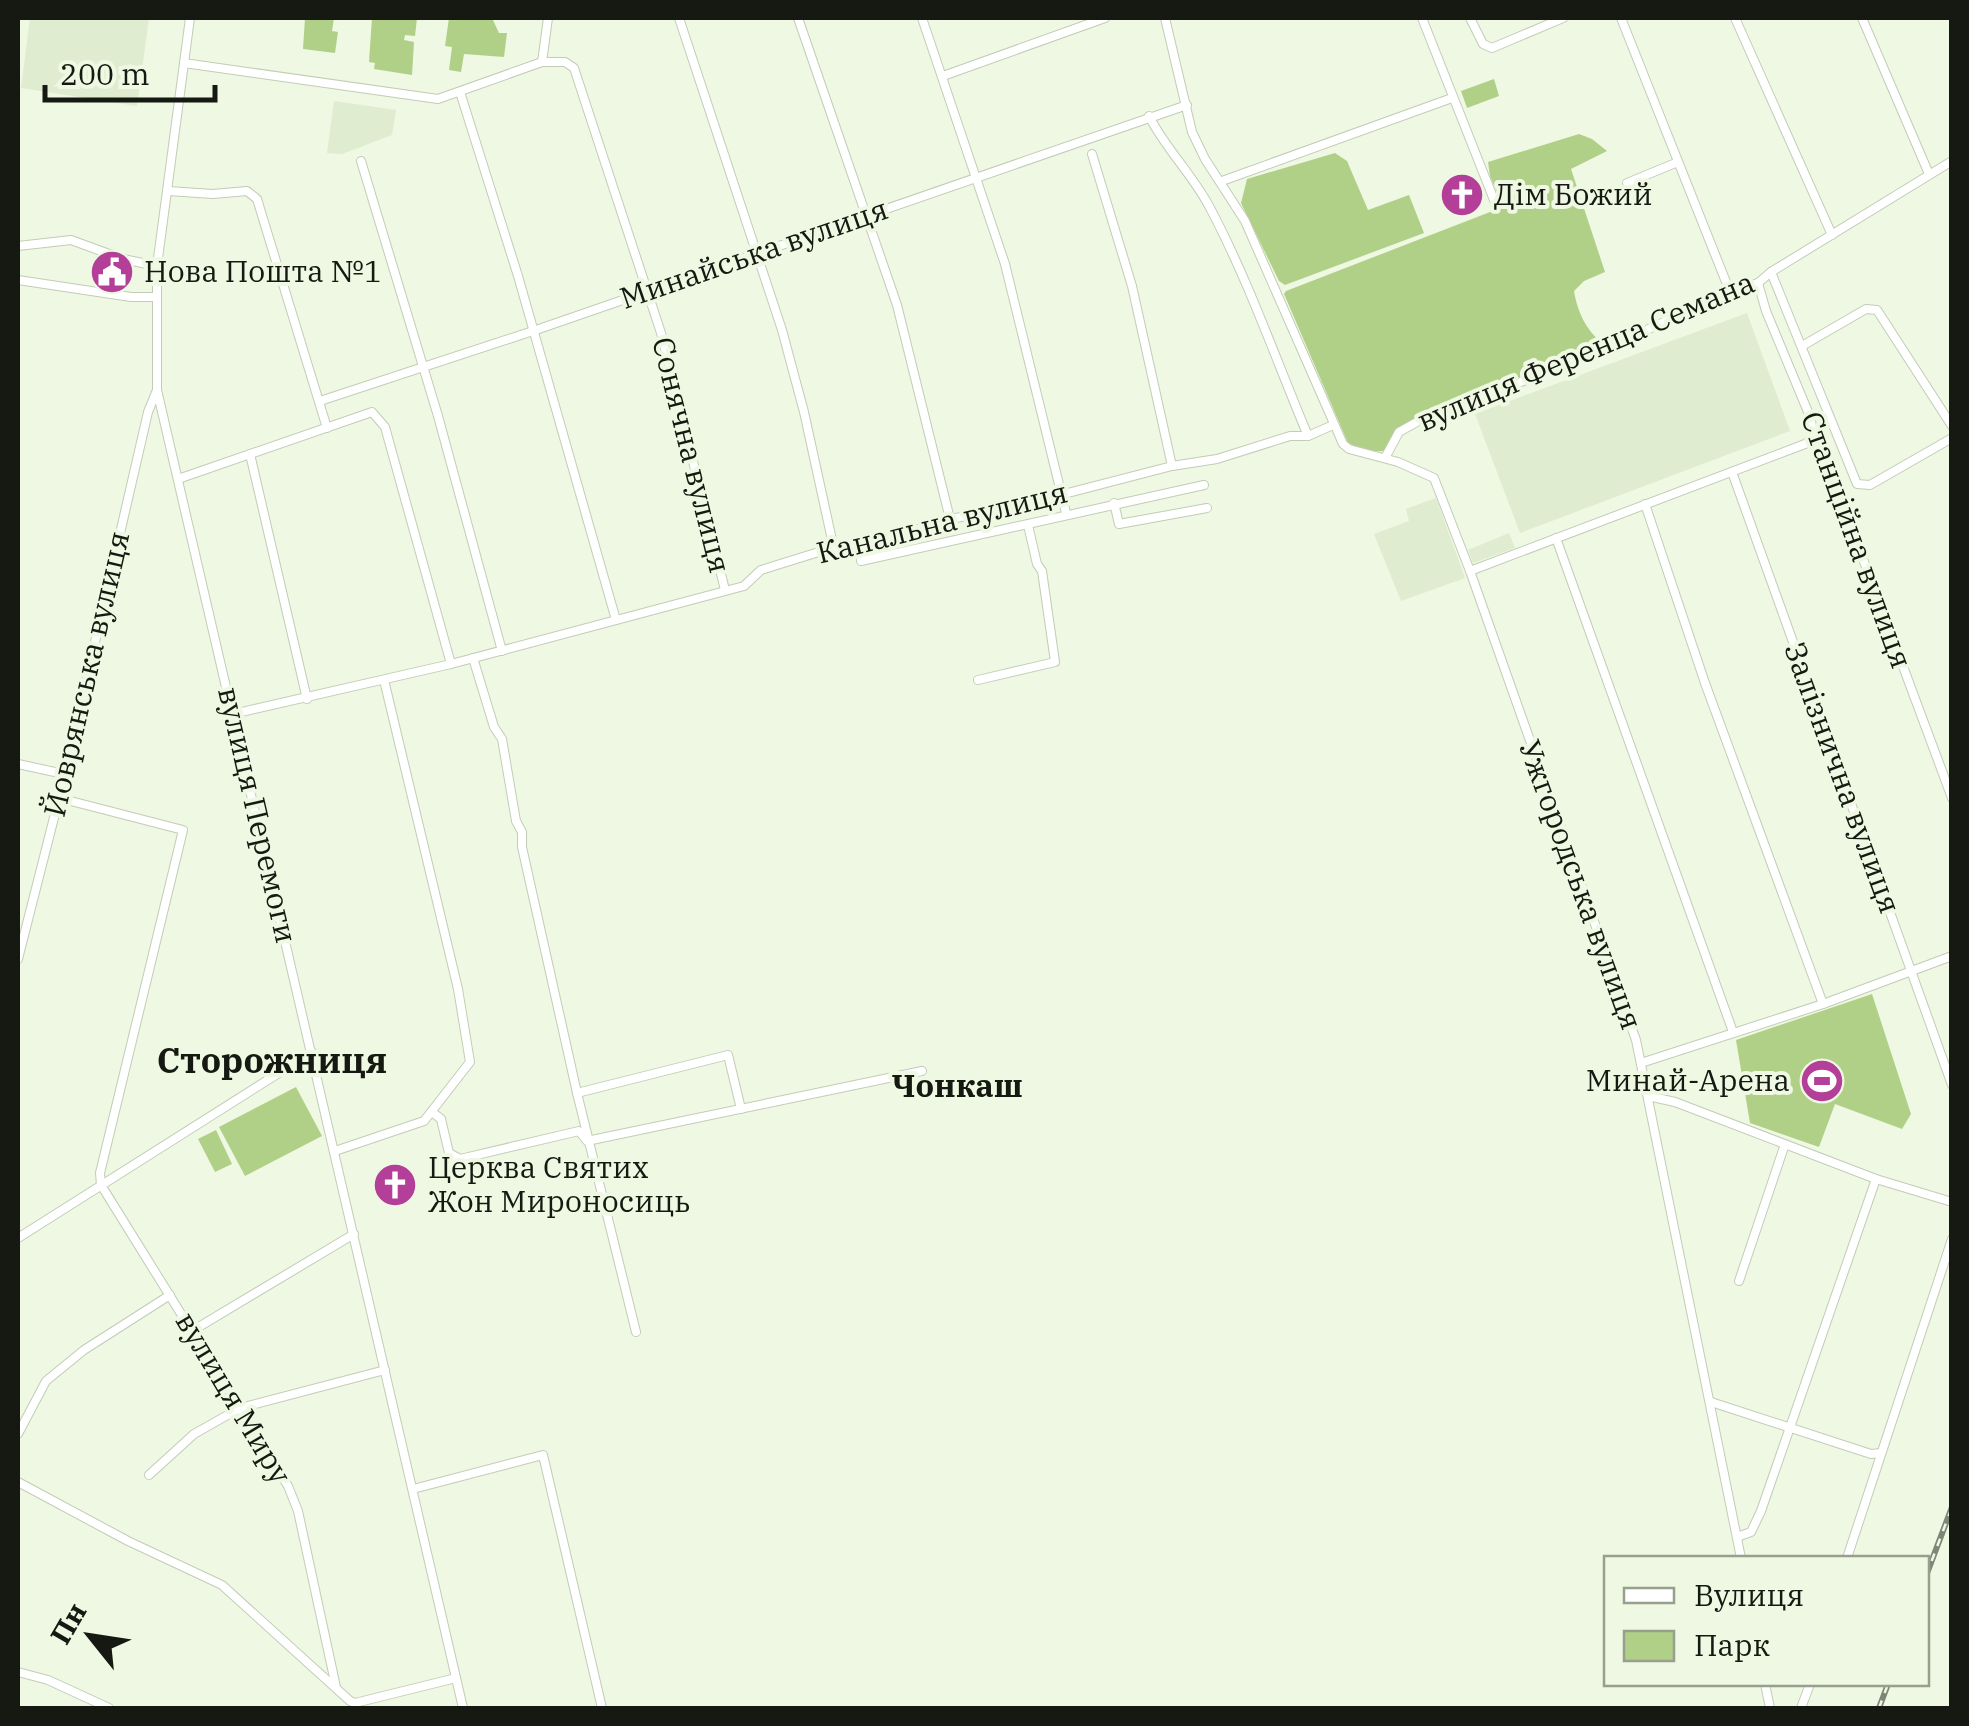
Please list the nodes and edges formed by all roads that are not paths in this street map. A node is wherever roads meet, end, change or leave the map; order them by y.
1 (190, 18) edge
2 (548, 18) edge
3 (678, 18) edge
4 (798, 18) edge
5 (922, 18) edge
6 (1105, 18) edge
7 (1165, 18) edge
8 (1422, 18) edge
9 (1470, 18) edge
10 (1563, 18) edge
11 (1621, 18) edge
12 (1735, 18) edge
13 (1862, 18) edge
14 (542, 62) junction
15 (184, 63) junction
16 (943, 76) junction
17 (460, 92) junction
18 (1452, 98) junction
19 (1187, 105) junction
20 (1149, 116) junction
21 (1092, 154) dead end
22 (1952, 161) edge
23 (361, 162) dead end
24 (1678, 162) junction
25 (1929, 174) junction
26 (975, 178) junction
27 (1222, 181) junction
28 (1627, 184) dead end
29 (168, 191) junction
30 (1496, 205) dead end
31 (866, 214) junction
32 (1832, 235) junction
33 (18, 246) edge
34 (756, 253) junction
35 (158, 266) junction
36 (1771, 272) junction
37 (18, 280) edge
38 (1758, 283) junction
39 (646, 291) junction
40 (1730, 292) junction
41 (158, 297) junction
42 (533, 331) junction
43 (1802, 346) junction
44 (423, 368) junction
45 (157, 390) junction
46 (320, 401) junction
47 (1333, 424) junction
48 (1952, 426) edge
49 (327, 428) junction
50 (1308, 436) junction
51 (1813, 437) junction
52 (1952, 438) edge
53 (250, 454) junction
54 (1386, 458) junction
55 (1172, 466) junction
56 (1732, 472) junction
57 (178, 480) junction
58 (1204, 485) dead end
59 (1060, 494) junction
60 (1114, 504) junction
61 (1645, 504) junction
62 (1207, 508) dead end
63 (1066, 513) junction
64 (950, 520) junction
65 (1028, 525) junction
66 (1556, 538) junction
67 (834, 549) junction
68 (860, 561) dead end
69 (1470, 571) junction
70 (725, 590) junction
71 (616, 620) junction
72 (502, 650) junction
73 (474, 658) junction
74 (452, 664) junction
75 (384, 680) junction
76 (978, 680) dead end
77 (307, 698) junction
78 (233, 714) junction
79 (18, 764) edge
80 (64, 774) junction
81 (58, 798) junction
82 (1952, 798) edge
83 (1952, 956) edge
84 (18, 959) edge
85 (1913, 972) junction
86 (1822, 1004) junction
87 (1733, 1032) junction
88 (312, 1052) junction
89 (1641, 1064) junction
90 (922, 1070) dead end
91 (1952, 1085) edge
92 (577, 1093) junction
93 (1648, 1096) junction
94 (741, 1108) junction
95 (432, 1112) junction
96 (591, 1140) junction
97 (1785, 1144) junction
98 (335, 1151) junction
99 (1876, 1178) junction
100 (101, 1185) junction
101 (1952, 1202) edge
102 (354, 1234) junction
103 (18, 1238) edge
104 (1952, 1239) edge
105 (1738, 1281) dead end
106 (170, 1295) junction
107 (192, 1331) junction
108 (636, 1332) dead end
109 (386, 1370) junction
110 (1710, 1402) junction
111 (240, 1408) junction
112 (1790, 1426) junction
113 (18, 1434) edge
114 (1881, 1453) junction
115 (149, 1476) dead end
116 (18, 1482) edge
117 (413, 1489) junction
118 (1737, 1537) junction
119 (1741, 1556) edge
120 (1848, 1556) edge
121 (18, 1672) edge
122 (456, 1678) junction
123 (336, 1687) junction
124 (391, 1694) junction
125 (109, 1708) edge
126 (394, 1708) edge
127 (463, 1708) edge
128 (602, 1708) edge

1 - 15 street, вулиця Перемоги
2 - 14 street
3 - 34 street
4 - 31 street
5 - 16 street
6 - 16 street
7 - 19 street
8 - 18 street
9 - 10 street
11 - 24 street
12 - 32 street
13 - 25 street
14 - 17 street
14 - 39 street, Сонячна вулиця
15 - 17 street
15 - 29 street, вулиця Перемоги
16 - 26 street
17 - 42 street
18 - 27 street
18 - 30 street
19 - 20 street, Минайська вулиця
19 - 27 street
20 - 26 street, Минайська вулиця
20 - 50 street
21 - 55 street
22 - 25 street, вулиця Ференца Семана
23 - 44 street
24 - 28 street
24 - 40 street
25 - 32 street, вулиця Ференца Семана
26 - 31 street, Минайська вулиця
26 - 59 street
27 - 47 street
29 - 35 street, вулиця Перемоги
29 - 46 street
31 - 34 street, Минайська вулиця
31 - 64 street
32 - 36 street, вулиця Ференца Семана
33 - 35 street
34 - 39 street, Минайська вулиця
34 - 67 street
35 - 41 street, вулиця Перемоги
36 - 38 street, вулиця Ференца Семана
36 - 43 street
37 - 41 street
38 - 40 street, вулиця Ференца Семана
38 - 51 street, Станційна вулиця
39 - 42 street, Минайська вулиця
39 - 70 street, Сонячна вулиця
40 - 54 street, вулиця Ференца Семана
41 - 45 street, вулиця Перемоги
42 - 44 street, Минайська вулиця
42 - 71 street
43 - 48 street
43 - 52 street
44 - 46 street, Минайська вулиця
44 - 72 street
45 - 57 street, вулиця Перемоги
45 - 80 street, Йоврянська вулиця
46 - 49 street
47 - 50 street, Канальна вулиця
47 - 54 street, Ужгородська вулиця
49 - 53 street
49 - 74 street
50 - 55 street, Канальна вулиця
51 - 56 street
51 - 82 street, Станційна вулиця
53 - 57 street
53 - 77 street
54 - 69 street, Ужгородська вулиця
55 - 59 street, Канальна вулиця
56 - 61 street
56 - 85 street, Залізнична вулиця
57 - 78 street, вулиця Перемоги
58 - 60 street
59 - 63 street
59 - 64 street, Канальна вулиця
60 - 62 street
60 - 63 street
61 - 66 street
61 - 86 street
63 - 65 street
64 - 67 street, Канальна вулиця
65 - 68 street
65 - 76 street
66 - 69 street
66 - 87 street
67 - 70 street, Канальна вулиця
69 - 89 street, Ужгородська вулиця
70 - 71 street, Канальна вулиця
71 - 72 street, Канальна вулиця
72 - 73 street, Канальна вулиця
73 - 74 street, Канальна вулиця
73 - 92 street
74 - 75 street, Канальна вулиця
75 - 77 street, Канальна вулиця
75 - 95 street
77 - 78 street, Канальна вулиця
78 - 88 street, вулиця Перемоги
79 - 80 street
80 - 81 street, Йоврянська вулиця
81 - 84 street, Йоврянська вулиця
81 - 100 street
83 - 85 street
85 - 86 street
85 - 91 street, Залізнична вулиця
86 - 87 street
87 - 89 street
88 - 98 street, вулиця Перемоги
88 - 100 street
89 - 93 street, Ужгородська вулиця
90 - 94 street
92 - 94 street
92 - 96 street
93 - 97 street
93 - 110 street, Ужгородська вулиця
94 - 96 street
95 - 96 street
95 - 98 street
96 - 108 street
97 - 99 street
97 - 105 street
98 - 102 street, вулиця Перемоги
99 - 101 street
99 - 112 street
100 - 103 street
100 - 106 street, вулиця Миру
102 - 107 street
102 - 109 street, вулиця Перемоги
104 - 114 street
106 - 107 street, вулиця Миру
106 - 113 street
107 - 111 street, вулиця Миру
109 - 111 street
109 - 117 street, вулиця Перемоги
110 - 112 street
110 - 118 street, Ужгородська вулиця
111 - 115 street
111 - 123 street, вулиця Миру
112 - 114 street
112 - 118 street
114 - 120 street
116 - 123 street
117 - 122 street, вулиця Перемоги
117 - 128 street
118 - 119 street, Ужгородська вулиця
121 - 125 street
122 - 124 street
122 - 127 street, вулиця Перемоги
123 - 124 street
124 - 126 street

